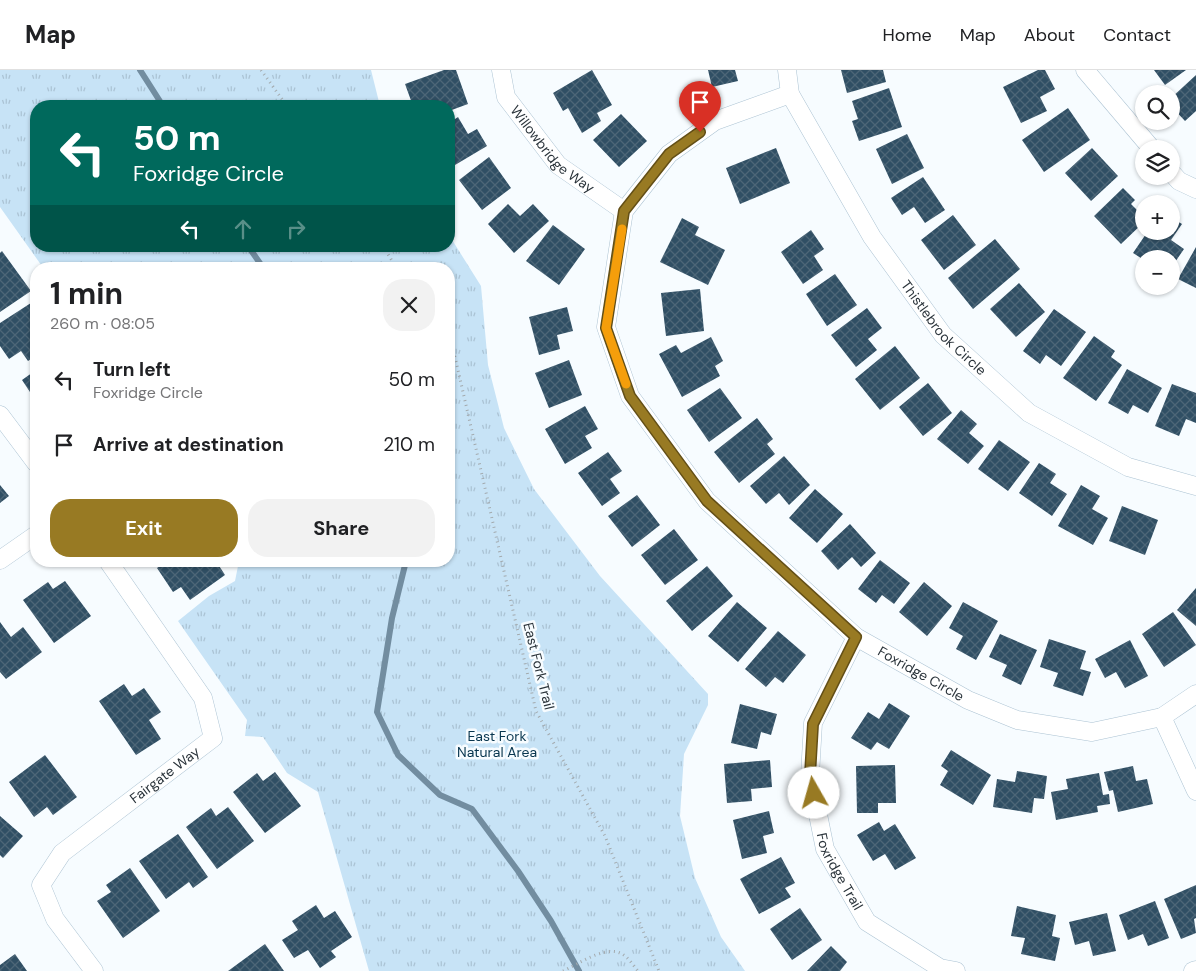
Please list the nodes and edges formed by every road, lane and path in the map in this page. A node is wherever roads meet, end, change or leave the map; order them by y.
1 (261, 70) edge
2 (500, 70) edge
3 (787, 70) edge
4 (1086, 70) edge
5 (790, 94) junction
6 (283, 100) edge
7 (1144, 140) edge
8 (1180, 181) edge
9 (1196, 189) edge
10 (624, 211) junction
11 (455, 361) edge
12 (0, 415) edge
13 (30, 455) edge
14 (1196, 486) edge
15 (30, 538) edge
16 (0, 560) edge
17 (112, 567) edge
18 (856, 637) junction
19 (1196, 694) edge
20 (1162, 717) junction
21 (1196, 791) edge
22 (94, 971) edge
23 (564, 971) edge
24 (638, 971) edge
25 (659, 971) edge
26 (956, 971) edge

1 - 6 path
2 - 10 street, Willowbridge Way
3 - 5 street, Thistlebrook Circle
4 - 7 street
5 - 10 street, Foxridge Circle
5 - 14 street, Thistlebrook Circle
8 - 9 street
10 - 18 street, Foxridge Circle
11 - 25 path, East Fork Trail
12 - 13 street
15 - 16 street
17 - 22 street, Fairgate Way
18 - 20 street, Foxridge Circle
18 - 26 street, Foxridge Trail
19 - 20 street, Foxridge Circle
20 - 21 street
23 - 24 path

